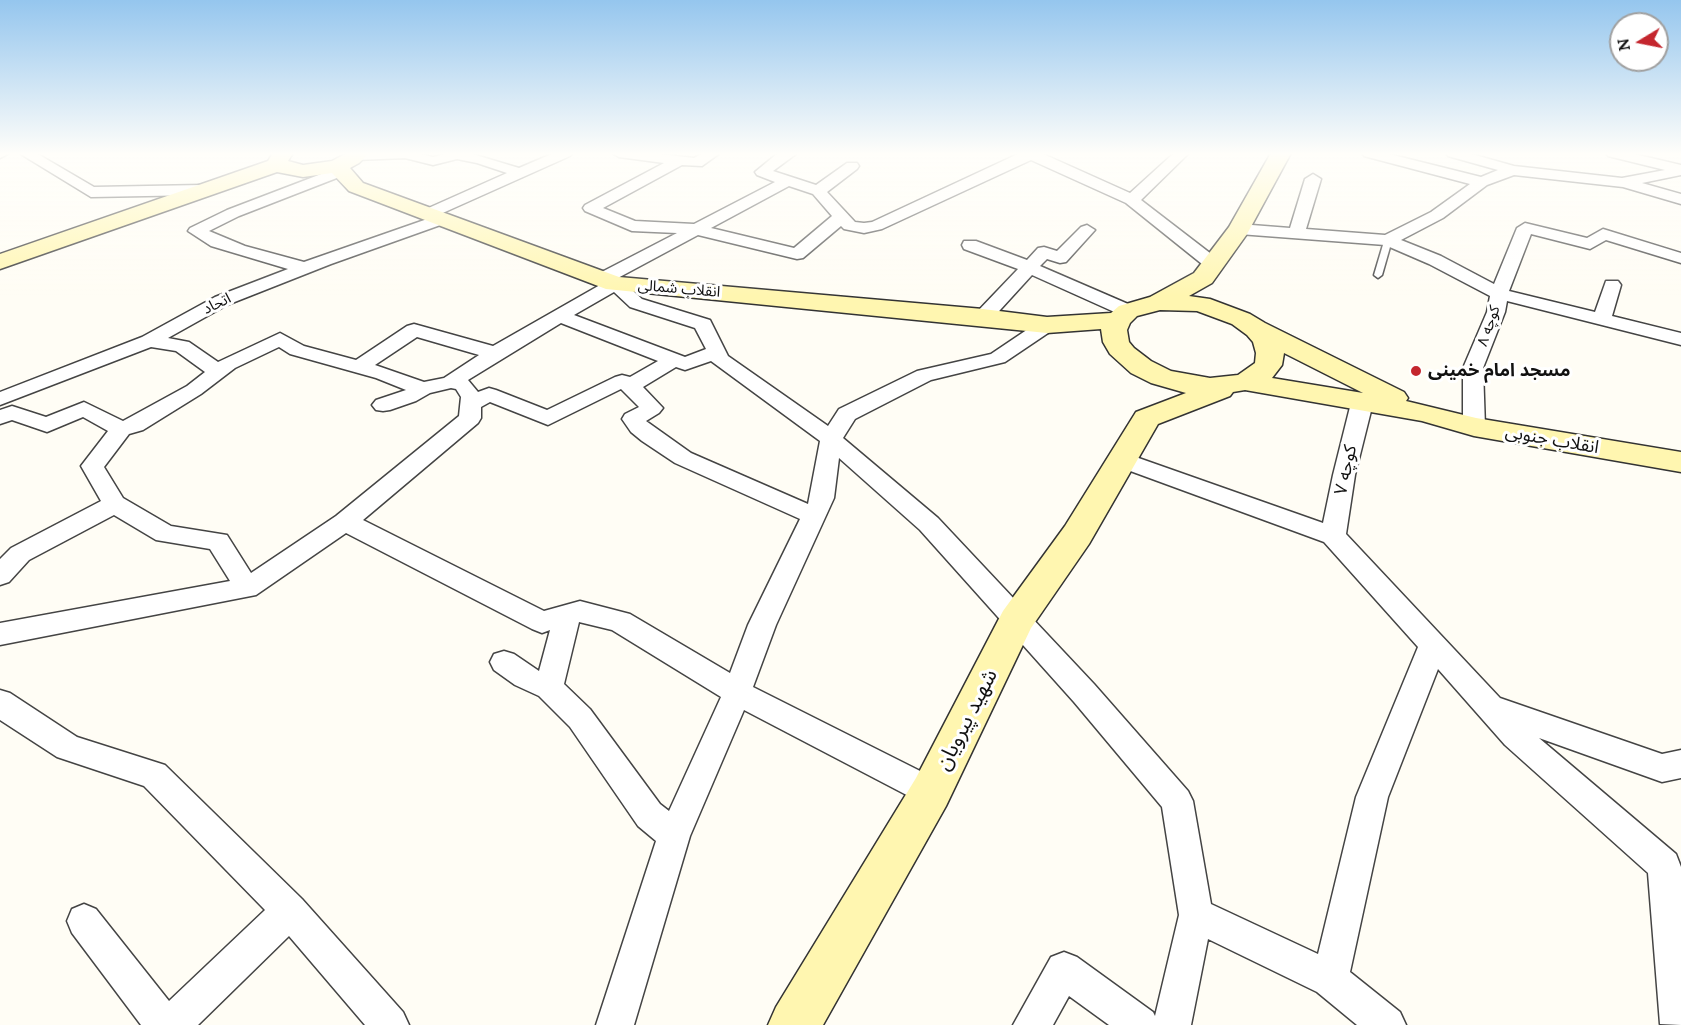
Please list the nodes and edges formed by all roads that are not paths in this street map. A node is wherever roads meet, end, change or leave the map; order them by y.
1 (171, 201) edge
2 (260, 201) edge
3 (392, 201) edge
4 (466, 201) edge
5 (604, 201) edge
6 (750, 201) edge
7 (826, 201) edge
8 (928, 201) edge
9 (1133, 201) edge
10 (1255, 201) edge
11 (1306, 201) edge
12 (1456, 201) edge
13 (435, 217) junction
14 (841, 218) junction
15 (695, 229) junction
16 (1239, 229) junction
17 (1087, 230) dead end
18 (1296, 234) junction
19 (1388, 240) junction
20 (970, 245) dead end
21 (1681, 258) edge
22 (0, 262) edge
23 (1028, 267) junction
24 (305, 268) junction
25 (1208, 271) junction
26 (1378, 275) dead end
27 (608, 282) junction
28 (1612, 285) dead end
29 (1499, 294) junction
30 (1159, 302) junction
31 (1123, 315) junction
32 (559, 316) junction
33 (983, 317) junction
34 (1602, 319) junction
35 (1248, 324) junction
36 (1047, 326) junction
37 (1681, 339) edge
38 (149, 341) junction
39 (717, 352) junction
40 (495, 353) junction
41 (674, 360) junction
42 (1132, 361) junction
43 (359, 367) junction
44 (217, 371) junction
45 (451, 382) junction
46 (1239, 383) junction
47 (630, 386) junction
48 (423, 389) junction
49 (0, 399) edge
50 (471, 404) junction
51 (1362, 404) junction
52 (383, 405) dead end
53 (1425, 413) junction
54 (0, 417) edge
55 (1146, 418) junction
56 (1474, 427) junction
57 (121, 429) junction
58 (831, 439) junction
59 (1122, 460) junction
60 (1681, 462) edge
61 (116, 504) junction
62 (814, 516) junction
63 (345, 522) junction
64 (1333, 536) junction
65 (0, 575) edge
66 (247, 588) junction
67 (567, 615) junction
68 (1016, 621) junction
69 (0, 634) edge
70 (1432, 646) junction
71 (504, 662) dead end
72 (549, 688) junction
73 (737, 692) junction
74 (0, 702) edge
75 (1490, 708) junction
76 (1681, 764) edge
77 (931, 792) junction
78 (674, 836) junction
79 (290, 911) junction
80 (1196, 915) junction
81 (84, 921) dead end
82 (1676, 948) edge
83 (1330, 979) junction
84 (1679, 1024) edge
85 (165, 1025) edge
86 (171, 1025) edge
87 (390, 1025) edge
88 (615, 1025) edge
89 (794, 1025) edge
90 (1032, 1025) edge
91 (1140, 1025) edge
92 (1172, 1025) edge
93 (1387, 1025) edge

1 - 22 main road
2 - 24 street
3 - 13 main road, انقلاب شمالی
4 - 13 street, اتحاد
5 - 15 street
6 - 15 street
7 - 14 street
8 - 14 street
9 - 25 street
10 - 16 main road
11 - 18 street
12 - 19 street
13 - 24 street, اتحاد
13 - 27 main road, انقلاب شمالی
14 - 15 street
15 - 27 street
16 - 18 street
16 - 25 main road
17 - 23 street
18 - 19 street
19 - 26 lane
19 - 29 street
20 - 23 street
21 - 29 street, کوچه ۸
23 - 31 street
23 - 33 street
24 - 38 street, اتحاد
25 - 30 main road
25 - 35 main road
27 - 32 street
27 - 33 main road, انقلاب شمالی
27 - 39 street
28 - 34 street
29 - 34 street
29 - 56 street, کوچه ۸
30 - 31 main road
30 - 35 main road
31 - 36 main road
31 - 42 main road
32 - 40 street
32 - 41 street
33 - 36 main road, انقلاب شمالی
34 - 37 street
35 - 46 main road
35 - 53 main road
36 - 42 main road
36 - 58 street
38 - 44 street
38 - 49 street, اتحاد
39 - 41 street
39 - 58 street
40 - 43 street
40 - 45 street
41 - 47 street
42 - 46 main road
42 - 55 main road
43 - 44 street
43 - 48 street
44 - 57 street
45 - 48 street
45 - 50 street
46 - 51 main road
46 - 55 main road
47 - 50 street
47 - 62 street
48 - 52 street
50 - 63 street
51 - 53 main road
51 - 64 street, کوچه ۷
53 - 56 main road, انقلاب جنوبی
54 - 57 street
55 - 59 main road, شهید پیرویان
56 - 60 main road, انقلاب جنوبی
57 - 61 street
58 - 62 street
58 - 68 street
59 - 64 street
59 - 68 main road, شهید پیرویان
61 - 65 street
61 - 66 street
62 - 73 street
63 - 66 street
63 - 67 street
64 - 70 street
66 - 69 street
67 - 72 street
67 - 73 street
68 - 77 main road, شهید پیرویان
68 - 80 street
70 - 75 street
70 - 83 street
71 - 72 street
72 - 78 street
73 - 77 street
73 - 78 street
74 - 79 street
75 - 76 street
75 - 82 street
77 - 89 main road, شهید پیرویان
78 - 88 street
79 - 86 street
79 - 87 street
80 - 83 street
80 - 92 street
81 - 85 street
82 - 84 street
83 - 93 street
90 - 91 street

